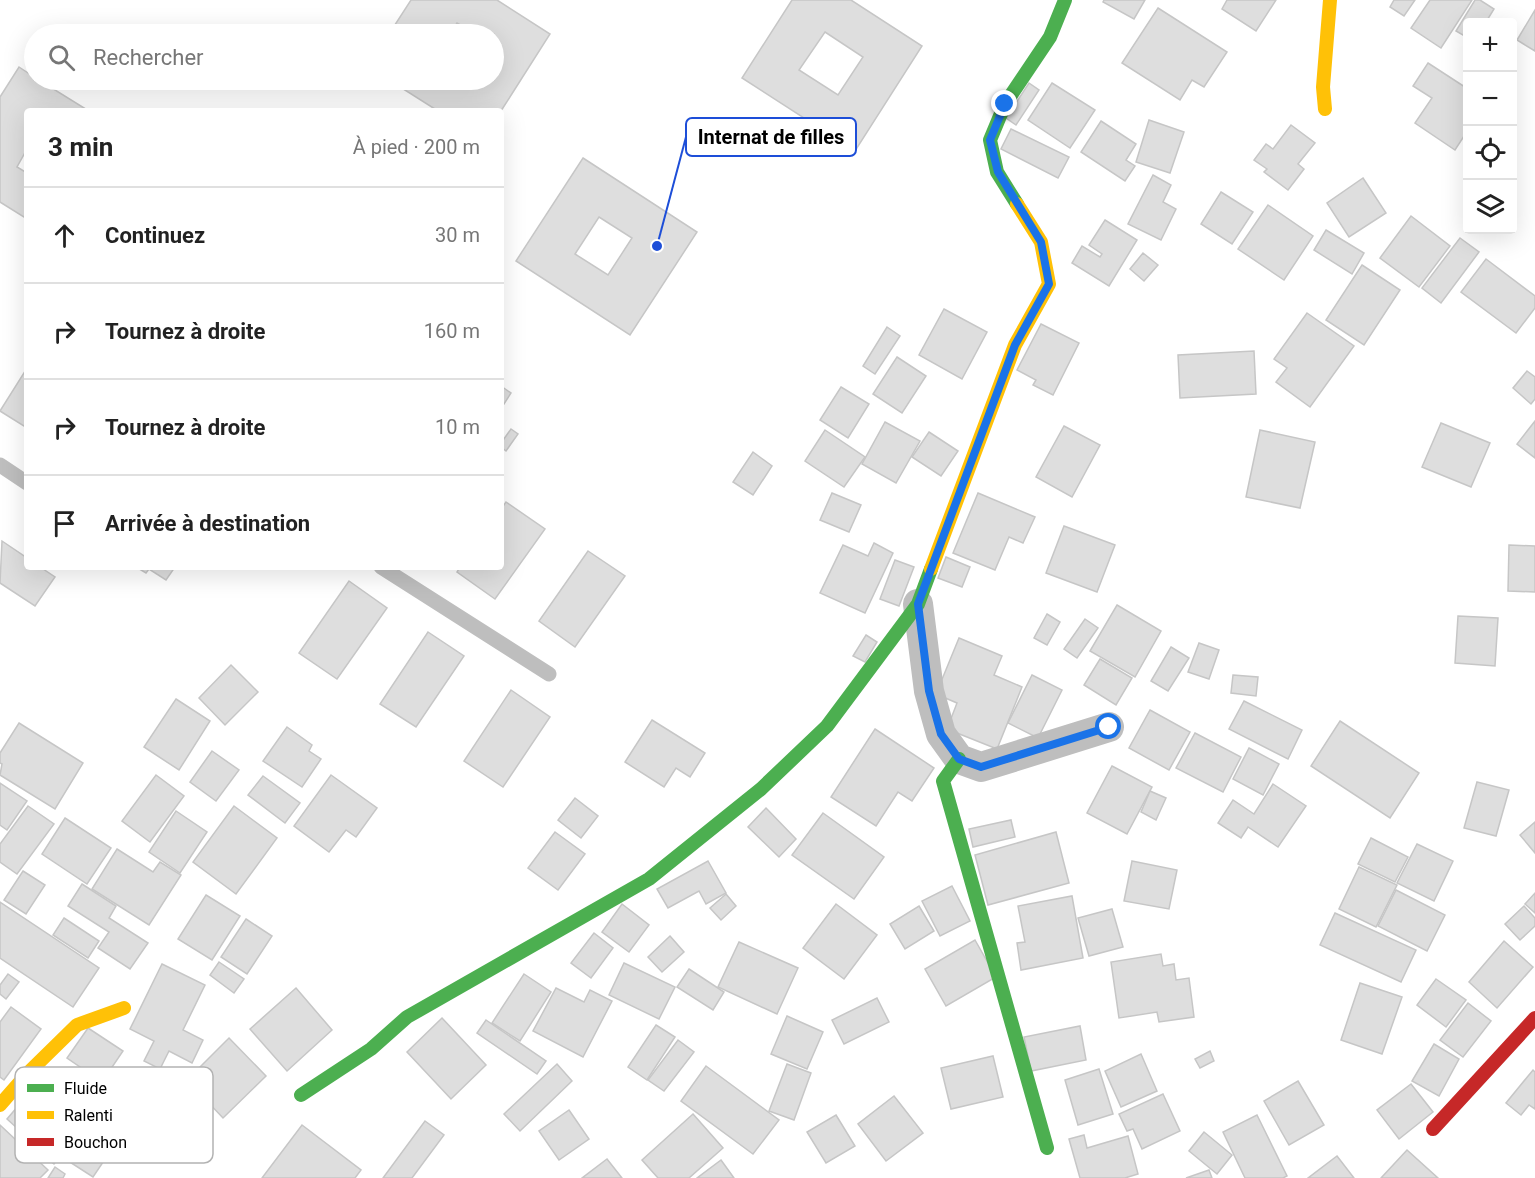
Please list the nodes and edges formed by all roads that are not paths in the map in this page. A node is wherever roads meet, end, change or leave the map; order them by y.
1 (1065, 0) edge
2 (1330, 0) edge
3 (1325, 109) dead end
4 (0, 465) edge
5 (24, 481) edge
6 (386, 570) edge
7 (918, 604) junction
8 (549, 674) dead end
9 (1109, 727) dead end
10 (951, 770) junction
11 (124, 1008) dead end
12 (1535, 1018) edge
13 (34, 1067) edge
14 (15, 1088) edge
15 (301, 1095) dead end
16 (0, 1105) edge
17 (1433, 1129) dead end
18 (1047, 1148) dead end

1 - 7 street
2 - 3 street
4 - 5 lane
6 - 8 lane
7 - 10 street
7 - 15 street
9 - 10 street
10 - 18 street
11 - 13 street
12 - 17 street
14 - 16 street

